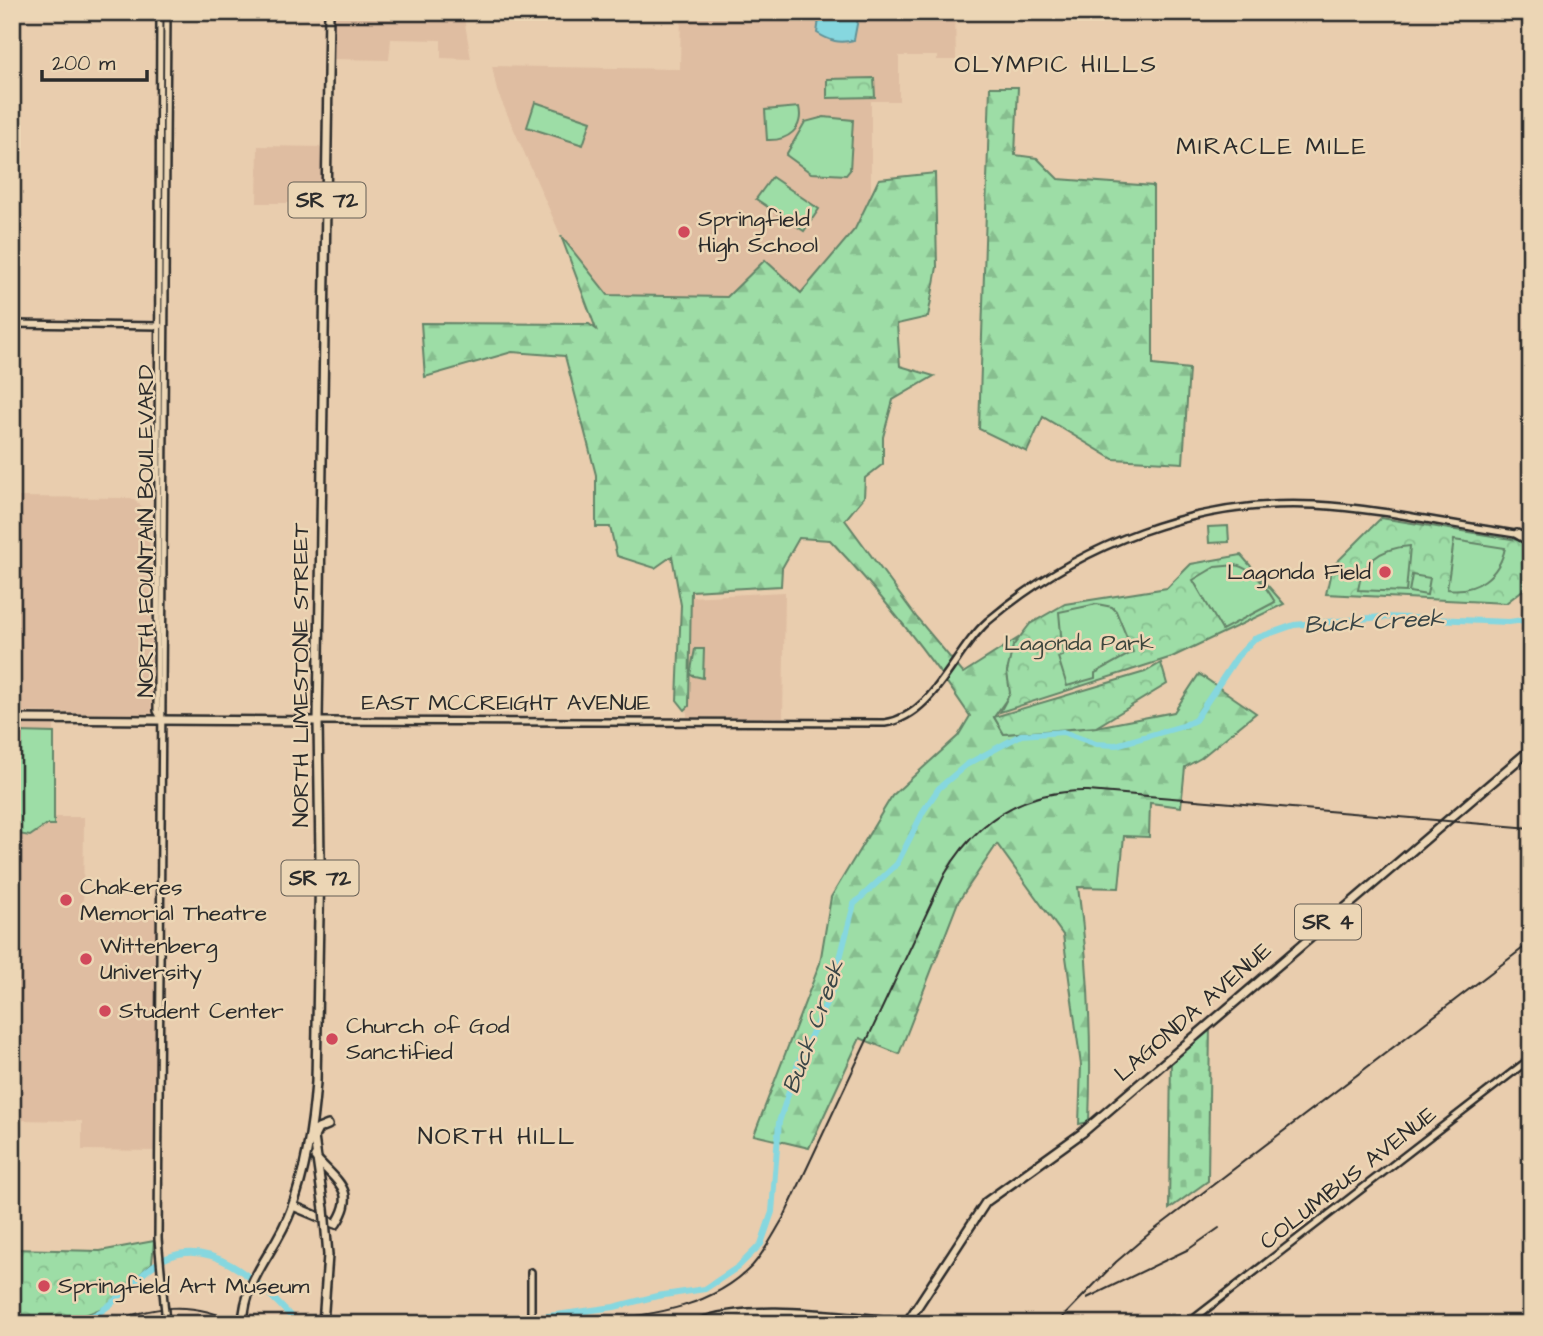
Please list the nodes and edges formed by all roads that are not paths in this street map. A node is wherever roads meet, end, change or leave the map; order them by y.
1 (160, 12) edge
2 (167, 12) edge
3 (329, 12) edge
4 (12, 324) edge
5 (157, 326) junction
6 (165, 326) junction
7 (1517, 534) junction
8 (1531, 536) edge
9 (1531, 542) edge
10 (12, 719) edge
11 (162, 720) junction
12 (318, 721) junction
13 (1531, 749) edge
14 (1531, 1058) edge
15 (313, 1119) junction
16 (328, 1125) dead end
17 (313, 1138) junction
18 (315, 1157) junction
19 (293, 1206) junction
20 (531, 1272) dead end
21 (243, 1322) edge
22 (906, 1323) edge
23 (166, 1324) edge
24 (323, 1324) edge
25 (531, 1324) edge
26 (696, 1324) edge
27 (1187, 1324) edge

1 - 5 street, NORTH FOUNTAIN BOULEVARD
2 - 6 street, NORTH FOUNTAIN BOULEVARD
3 - 12 main road, NORTH LIMESTONE STREET / SR 72
4 - 5 street
5 - 6 street
5 - 11 street, NORTH FOUNTAIN BOULEVARD
6 - 11 street, NORTH FOUNTAIN BOULEVARD
7 - 8 street, EAST MCCREIGHT AVENUE
7 - 9 main road
7 - 12 street, EAST MCCREIGHT AVENUE
10 - 11 main road, EAST MCCREIGHT AVENUE
11 - 12 main road, EAST MCCREIGHT AVENUE
11 - 23 street, bridge
12 - 15 main road, NORTH LIMESTONE STREET / SR 72
13 - 22 main road, LAGONDA AVENUE / SR 4
14 - 27 street, COLUMBUS AVENUE
15 - 17 main road, SR 72
15 - 19 main road, NORTH LIMESTONE STREET
16 - 17 main road
17 - 18 main road, SR 72
18 - 19 main road
18 - 24 main road, SR 72, bridge
19 - 21 main road, NORTH LIMESTONE STREET
20 - 25 street
22 - 26 main road, SR 4

